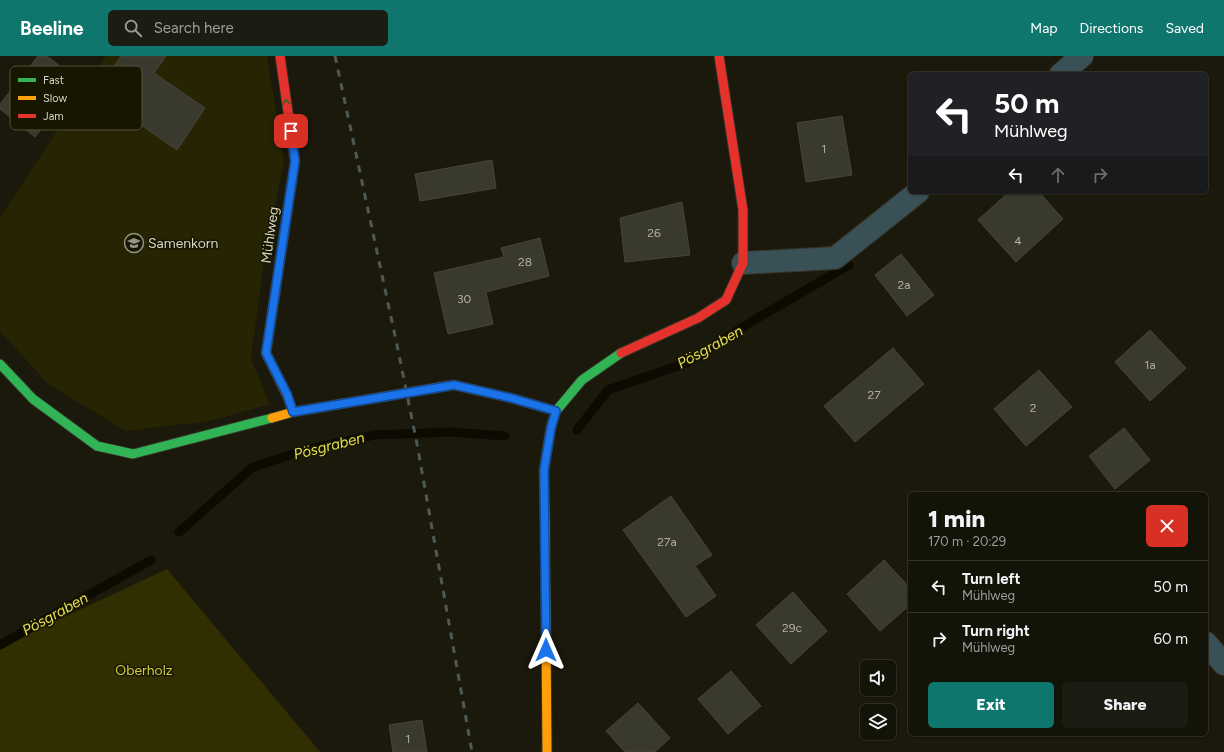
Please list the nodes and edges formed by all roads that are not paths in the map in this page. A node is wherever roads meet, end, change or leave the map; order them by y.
1 (280, 56) edge
2 (719, 56) edge
3 (1082, 56) edge
4 (1063, 72) edge
5 (915, 194) edge
6 (743, 263) junction
7 (0, 364) edge
8 (556, 411) junction
9 (293, 412) junction
10 (1208, 645) edge
11 (1224, 664) edge
12 (546, 752) edge

9 -> 1 street, Mühlweg
2 - 6 street
3 - 4 street
5 - 6 street
6 - 8 street
7 - 9 street
8 - 9 street
8 - 12 street
10 - 11 street

